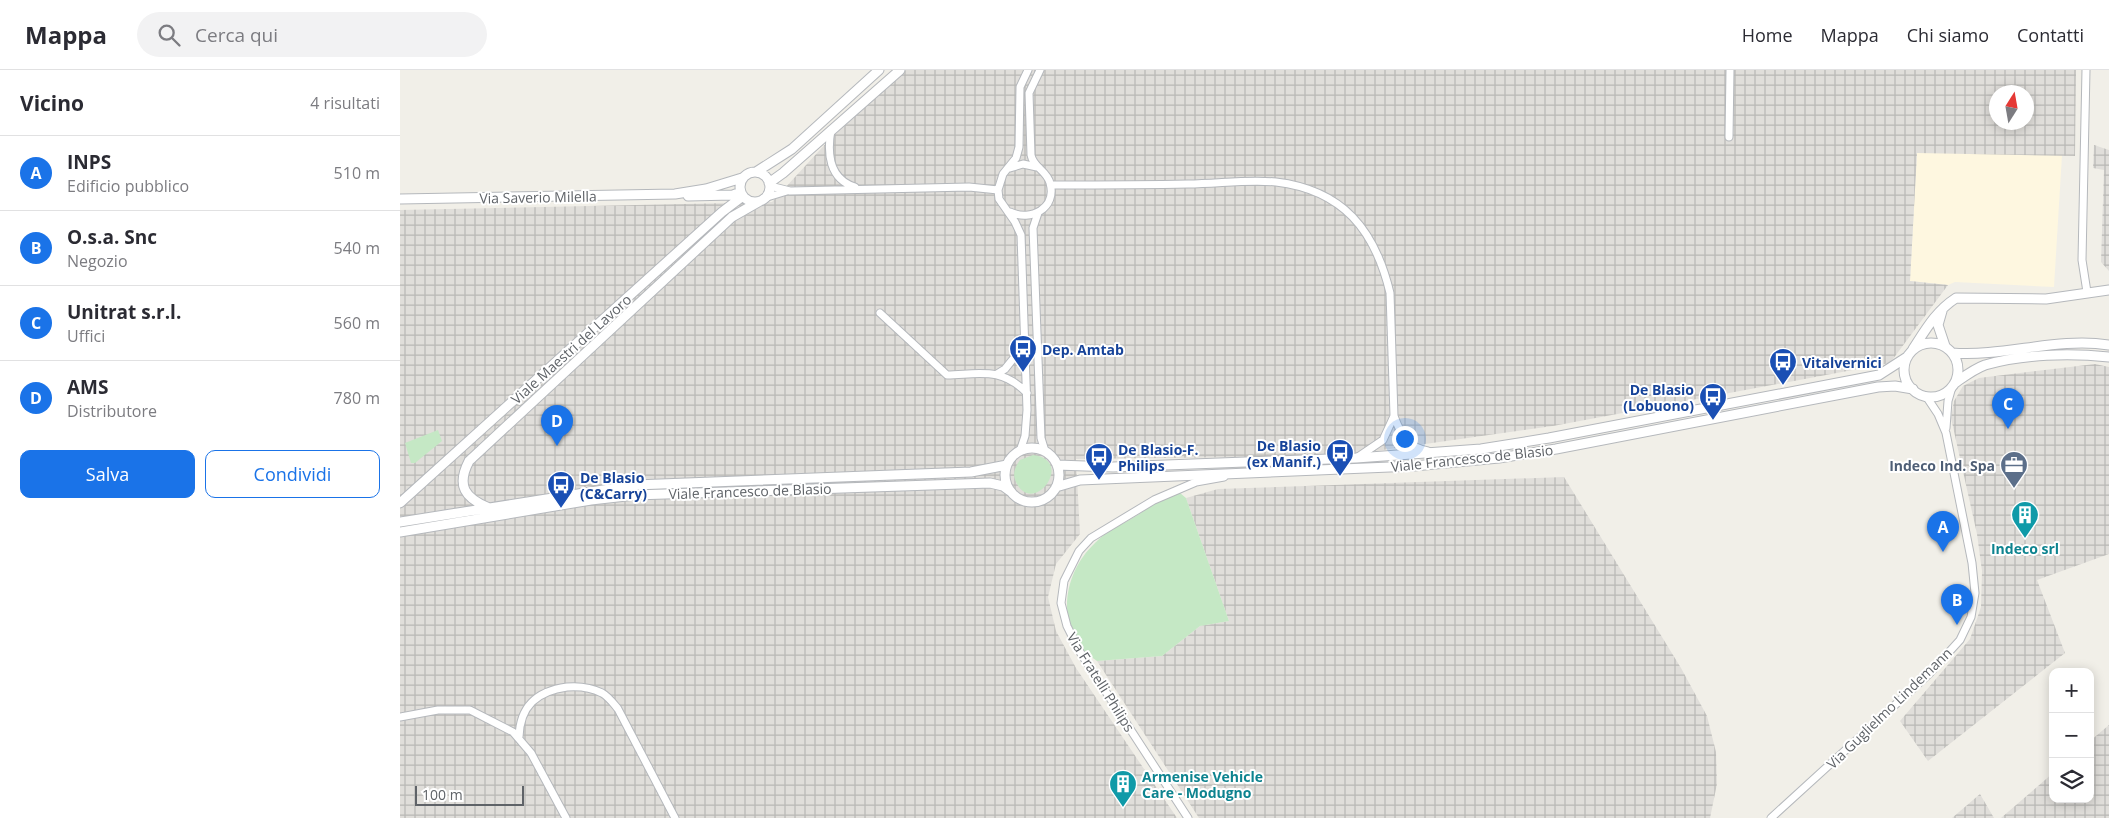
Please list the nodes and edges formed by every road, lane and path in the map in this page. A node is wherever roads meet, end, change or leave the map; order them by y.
1 (879, 70) edge
2 (900, 70) edge
3 (1028, 70) edge
4 (1040, 70) edge
5 (1730, 70) edge
6 (2086, 70) edge
7 (831, 130) junction
8 (1729, 138) dead end
9 (1037, 167) junction
10 (1010, 168) junction
11 (756, 172) junction
12 (742, 178) junction
13 (770, 184) junction
14 (1051, 185) junction
15 (862, 189) junction
16 (790, 190) junction
17 (998, 190) junction
18 (675, 194) junction
19 (742, 194) junction
20 (400, 199) edge
21 (762, 199) junction
22 (1009, 212) junction
23 (1038, 213) junction
24 (2109, 290) edge
25 (2087, 292) junction
26 (1944, 306) junction
27 (880, 313) dead end
28 (1026, 344) junction
29 (2109, 345) edge
30 (1949, 349) junction
31 (1910, 353) junction
32 (2109, 357) edge
33 (996, 374) junction
34 (1953, 385) junction
35 (1913, 389) junction
36 (1027, 393) junction
37 (1926, 396) junction
38 (1394, 416) junction
39 (1946, 433) junction
40 (1020, 451) junction
41 (1045, 451) junction
42 (1438, 454) junction
43 (1356, 458) junction
44 (1007, 465) junction
45 (1057, 465) junction
46 (1256, 472) junction
47 (1056, 487) junction
48 (1010, 491) junction
49 (400, 503) edge
50 (489, 508) junction
51 (400, 522) edge
52 (400, 532) edge
53 (400, 717) edge
54 (516, 735) junction
55 (566, 818) edge
56 (675, 818) edge
57 (1188, 818) edge
58 (1772, 818) edge

1 - 11 street
2 - 7 street
3 - 10 street
4 - 9 street
5 - 8 street
6 - 25 street
7 - 13 street
7 - 15 street
9 - 10 street
9 - 14 street
10 - 17 street
11 - 12 street
11 - 13 street
12 - 18 street, Via Saverio Milella
12 - 19 street
13 - 16 street
13 - 21 street
14 - 23 street
14 - 38 street
15 - 16 street
15 - 17 street
16 - 21 street
17 - 22 street
18 - 19 street, Via Saverio Milella
18 - 20 street, Via Saverio Milella
19 - 21 street
19 - 49 street, Viale Maestri del Lavoro
21 - 50 street, Viale Maestri del Lavoro
22 - 23 street
22 - 28 street
23 - 41 street
24 - 25 street
25 - 26 street
26 - 30 street
26 - 31 street
27 - 33 street
28 - 33 street
28 - 36 street
29 - 30 street
30 - 31 street
30 - 34 street
31 - 35 street
31 - 42 street, Viale Francesco de Blasio
32 - 34 street
33 - 36 street
34 - 37 street
34 - 39 street, Via Guglielmo Lindemann
35 - 37 street
35 - 46 street, Viale Francesco de Blasio
36 - 40 street
37 - 39 street, Via Guglielmo Lindemann
38 - 42 street
38 - 43 street
39 - 58 street, Via Guglielmo Lindemann
40 - 41 street
40 - 44 street
41 - 45 street
42 - 43 street, Viale Francesco de Blasio
43 - 45 street, Viale Francesco de Blasio
44 - 48 street
44 - 50 street, Viale Francesco de Blasio
45 - 47 street
46 - 47 street, Viale Francesco de Blasio
46 - 57 street, Via Fratelli Philips
47 - 48 street
48 - 52 street, Viale Francesco de Blasio
50 - 51 street, Viale Francesco de Blasio
53 - 54 street
54 - 55 street
54 - 56 street

